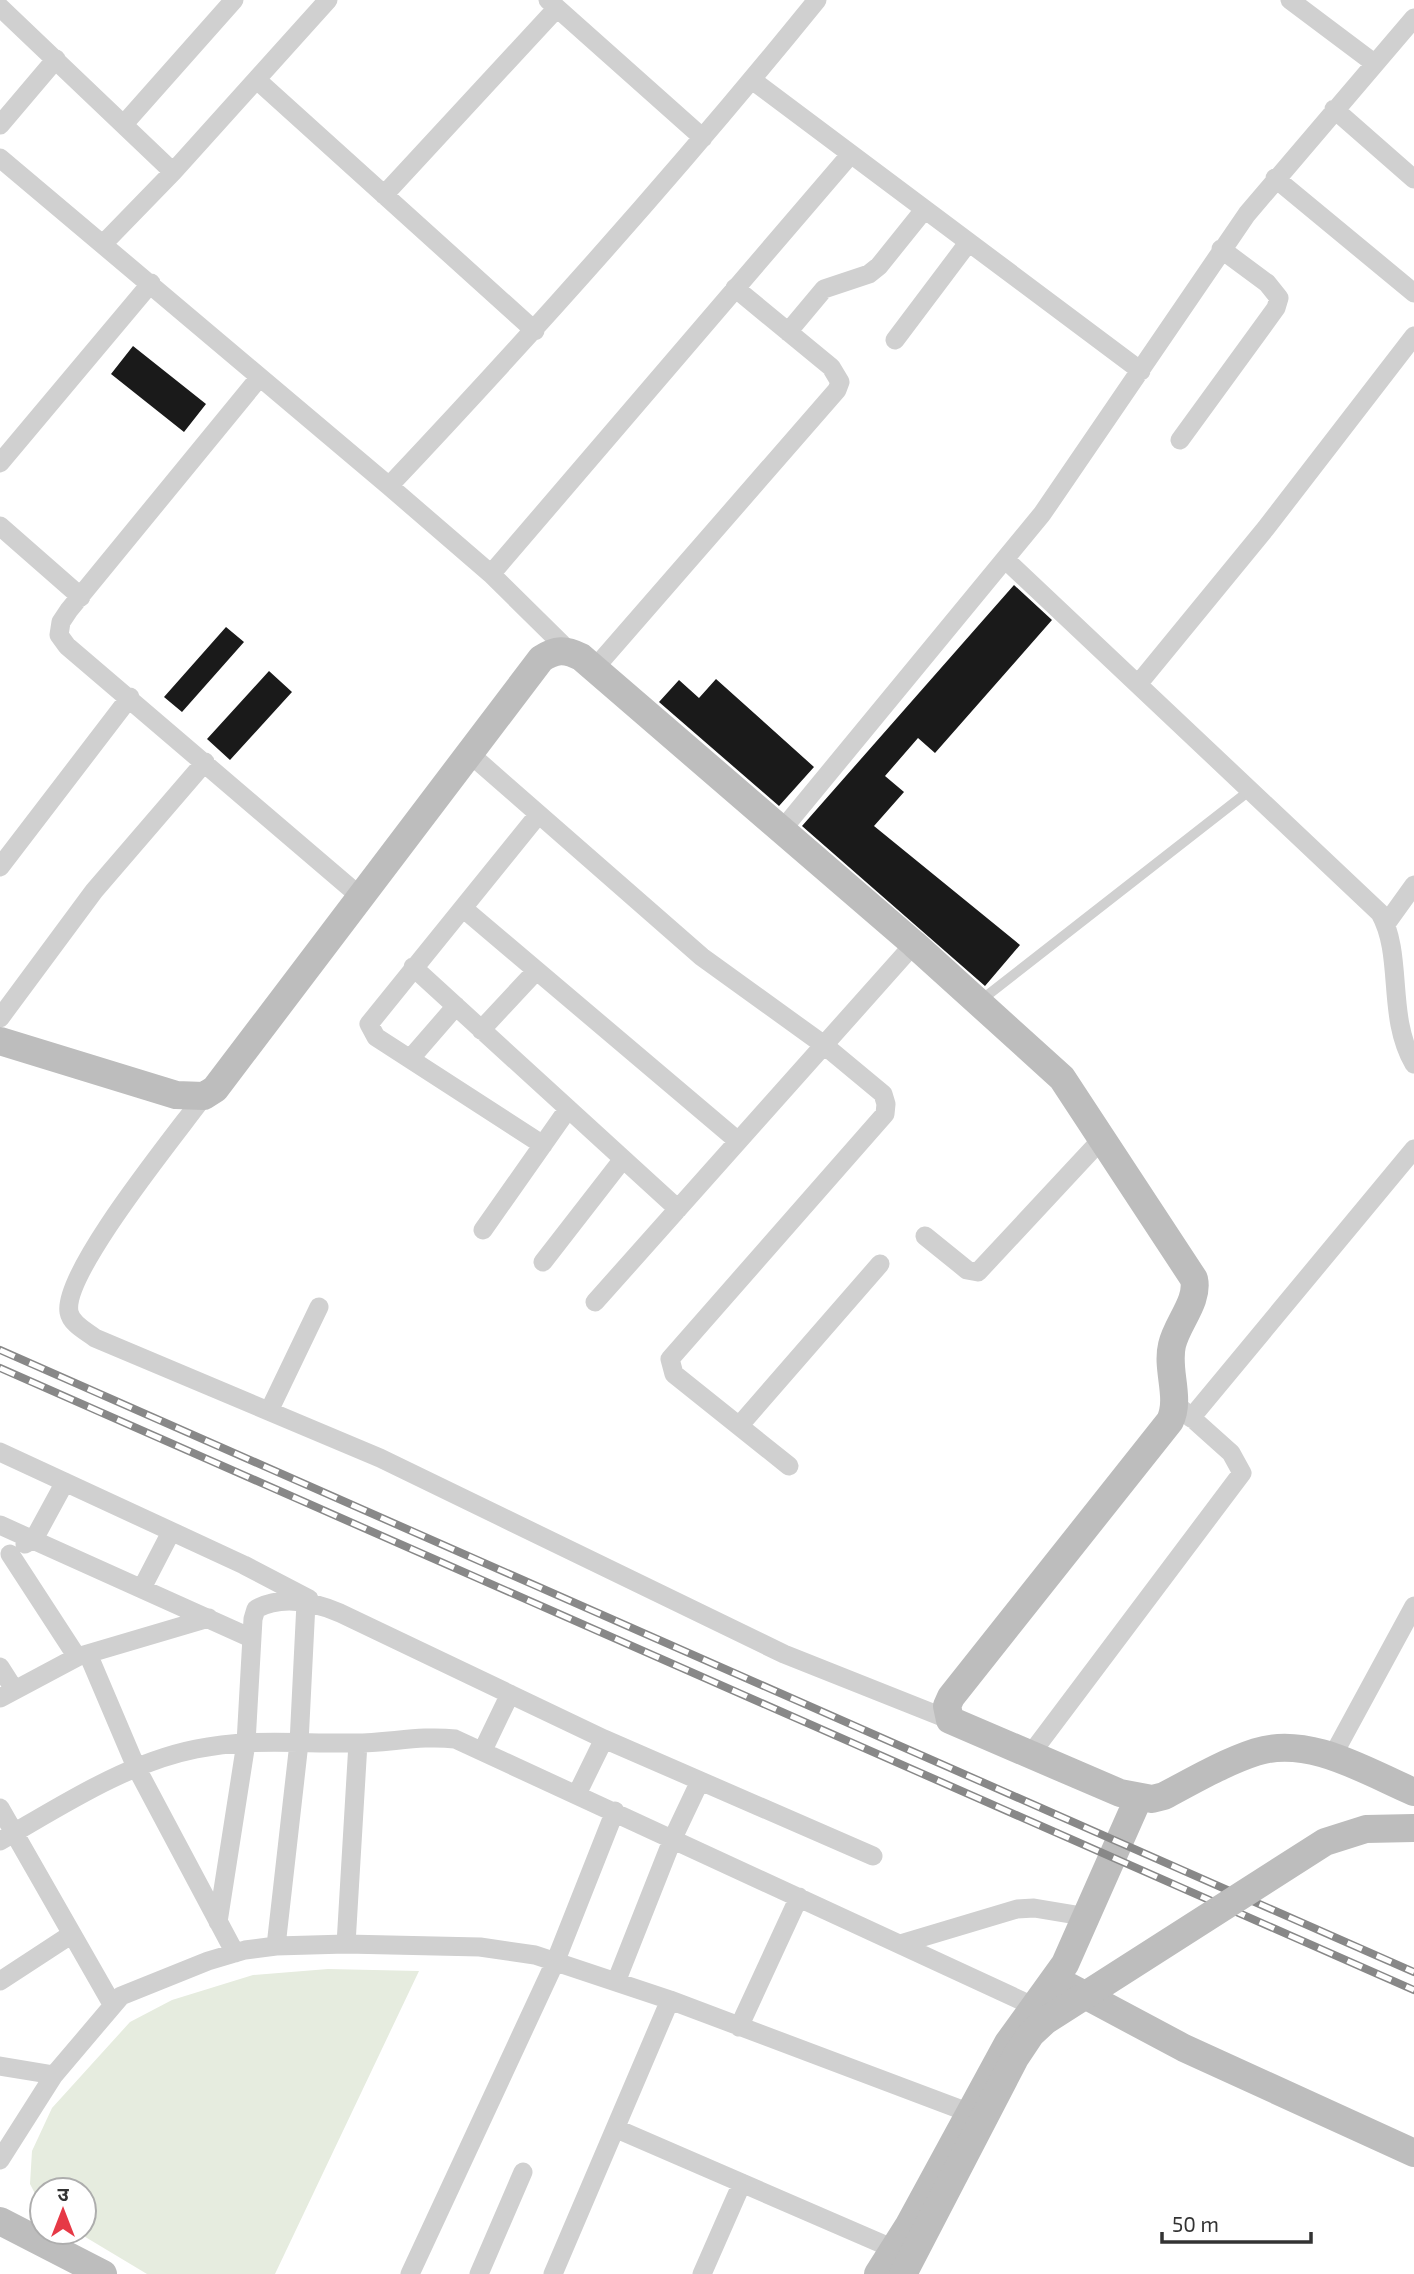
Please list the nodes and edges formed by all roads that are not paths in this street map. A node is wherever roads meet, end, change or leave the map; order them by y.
1 (234, 0) edge
2 (817, 0) edge
3 (1290, 0) edge
4 (318, 3) edge
5 (552, 4) edge
6 (0, 7) edge
7 (1414, 18) edge
8 (56, 60) junction
9 (1374, 63) junction
10 (257, 80) junction
11 (752, 80) junction
12 (1334, 109) junction
13 (124, 124) junction
14 (0, 125) edge
15 (703, 138) junction
16 (850, 155) junction
17 (0, 158) edge
18 (173, 172) junction
19 (1275, 178) junction
20 (1414, 179) edge
21 (384, 195) junction
22 (924, 210) junction
23 (104, 243) junction
24 (968, 243) junction
25 (1221, 248) junction
26 (151, 284) junction
27 (735, 288) junction
28 (1414, 293) edge
29 (535, 331) junction
30 (788, 332) junction
31 (1414, 336) edge
32 (895, 340) dead end
33 (1141, 371) junction
34 (259, 377) junction
35 (1180, 440) dead end
36 (0, 463) edge
37 (389, 486) junction
38 (0, 526) edge
39 (1006, 560) junction
40 (491, 574) junction
41 (81, 597) junction
42 (568, 650) junction
43 (594, 669) junction
44 (1139, 683) junction
45 (130, 697) junction
46 (470, 754) junction
47 (205, 762) junction
48 (1249, 791) junction
49 (538, 815) junction
50 (781, 831) junction
51 (0, 867) edge
52 (1414, 885) edge
53 (362, 898) junction
54 (464, 909) junction
55 (1386, 924) junction
56 (915, 944) junction
57 (413, 967) junction
58 (536, 971) junction
59 (980, 1002) junction
60 (456, 1006) junction
61 (0, 1018) edge
62 (481, 1030) junction
63 (0, 1041) edge
64 (824, 1045) junction
65 (410, 1059) junction
66 (1414, 1064) edge
67 (204, 1096) junction
68 (568, 1109) junction
69 (1101, 1140) junction
70 (738, 1141) junction
71 (543, 1145) junction
72 (1414, 1149) edge
73 (623, 1159) junction
74 (678, 1209) junction
75 (483, 1230) dead end
76 (925, 1236) dead end
77 (543, 1262) dead end
78 (880, 1264) dead end
79 (596, 1302) dead end
80 (319, 1307) dead end
81 (1183, 1410) junction
82 (269, 1411) junction
83 (740, 1426) junction
84 (0, 1452) edge
85 (789, 1466) dead end
86 (65, 1482) junction
87 (0, 1525) edge
88 (171, 1532) junction
89 (34, 1539) junction
90 (5, 1557) edge
91 (142, 1588) junction
92 (313, 1604) junction
93 (1414, 1606) edge
94 (209, 1618) junction
95 (251, 1638) junction
96 (82, 1656) junction
97 (0, 1667) edge
98 (7, 1694) edge
99 (510, 1694) junction
100 (950, 1720) junction
101 (604, 1739) junction
102 (246, 1743) junction
103 (299, 1743) junction
104 (358, 1743) junction
105 (483, 1750) junction
106 (1030, 1755) junction
107 (1332, 1757) junction
108 (136, 1768) junction
109 (700, 1781) junction
110 (1414, 1792) edge
111 (577, 1794) junction
112 (1139, 1797) junction
113 (0, 1808) edge
114 (615, 1811) junction
115 (1414, 1828) edge
116 (7, 1837) edge
117 (673, 1838) junction
118 (873, 1856) dead end
119 (799, 1897) junction
120 (1088, 1917) junction
121 (218, 1922) junction
122 (72, 1934) junction
123 (346, 1944) junction
124 (900, 1944) junction
125 (276, 1946) junction
126 (235, 1953) junction
127 (556, 1961) junction
128 (1054, 1979) junction
129 (0, 1981) edge
130 (616, 1982) junction
131 (670, 2000) junction
132 (112, 2004) junction
133 (1033, 2006) junction
134 (739, 2027) junction
135 (0, 2066) edge
136 (54, 2075) junction
137 (970, 2113) junction
138 (617, 2129) junction
139 (1414, 2153) edge
140 (0, 2160) edge
141 (523, 2172) dead end
142 (741, 2183) junction
143 (0, 2221) edge
144 (909, 2225) junction
145 (898, 2262) edge
146 (103, 2274) edge
147 (410, 2274) edge
148 (479, 2274) edge
149 (553, 2274) edge
150 (702, 2274) edge
151 (878, 2274) edge
152 (910, 2274) edge

1 - 13 street
2 - 11 street
3 - 9 street
4 - 10 street
5 - 15 street
5 - 21 street
6 - 8 street
7 - 9 street
8 - 13 street
8 - 14 street
9 - 12 street
10 - 18 street
10 - 21 street
11 - 15 street
11 - 16 street
12 - 19 street
12 - 20 street
13 - 18 street
15 - 29 street
16 - 22 street
16 - 27 street
17 - 23 street
18 - 23 street
19 - 25 street
19 - 28 street
21 - 29 street
22 - 24 street
22 - 30 street
23 - 26 street
24 - 32 street
24 - 33 street
25 - 33 street
25 - 35 street
26 - 34 street
26 - 36 street
27 - 30 street
27 - 40 street
29 - 37 street
30 - 43 street
31 - 44 street
33 - 39 street
34 - 37 street
34 - 41 street
37 - 40 street
38 - 41 street
39 - 44 street
39 - 50 street
40 - 42 street
41 - 45 street
42 - 43 street
42 - 46 street
43 - 50 street
44 - 48 street
45 - 47 street
45 - 51 street
46 - 49 street
46 - 53 street
47 - 53 street
47 - 61 street
48 - 55 street
48 - 59 lane
49 - 54 street
49 - 64 street
50 - 56 street
52 - 55 street
53 - 67 street
54 - 57 street
54 - 58 street
55 - 66 street
56 - 59 street
56 - 64 street
57 - 60 street
57 - 65 street
58 - 62 street
58 - 70 street
59 - 69 street
60 - 62 street
60 - 65 street
62 - 68 street
63 - 67 street
64 - 70 street
64 - 83 street
65 - 71 street
67 - 82 street
68 - 71 street
68 - 73 street
69 - 76 street
69 - 81 street
70 - 74 street
71 - 75 street
72 - 81 street
73 - 74 street
73 - 77 street
74 - 79 street
78 - 83 street
80 - 82 street
81 - 100 street
81 - 106 street
82 - 100 street
83 - 85 street
84 - 86 street
86 - 88 street
86 - 89 street
87 - 89 street
88 - 91 street
88 - 92 street
89 - 90 street
89 - 91 street
90 - 96 street
91 - 94 street
92 - 95 street
92 - 99 street
92 - 103 street
93 - 107 street
94 - 95 street
94 - 96 street
95 - 102 street
96 - 98 street
96 - 108 street
97 - 98 street
99 - 101 street
99 - 105 street
100 - 106 street
101 - 109 street
101 - 111 street
102 - 103 street
102 - 108 street
102 - 121 street
103 - 104 street
103 - 125 street
104 - 105 street
104 - 123 street
105 - 111 street
106 - 112 street
107 - 110 street
107 - 112 street
108 - 116 street
108 - 121 street
109 - 117 street
109 - 118 street
111 - 114 street
112 - 120 street
113 - 116 street
114 - 117 street
114 - 127 street
115 - 145 street, bridge
116 - 122 street
117 - 119 street
117 - 130 street
119 - 124 street
119 - 134 street
120 - 124 street
120 - 128 street
121 - 126 street
122 - 129 street
122 - 132 street
123 - 125 street
123 - 127 street
124 - 133 street
125 - 126 street
126 - 132 street
127 - 130 street
127 - 147 street
128 - 133 street
128 - 139 street
130 - 131 street
131 - 134 street
131 - 138 street
132 - 136 street
133 - 137 street
134 - 137 street
135 - 136 street
136 - 140 street
137 - 144 street
138 - 142 street
138 - 149 street
141 - 148 street
142 - 145 street
142 - 150 street
143 - 146 street
144 - 145 street
144 - 152 street
145 - 151 street

